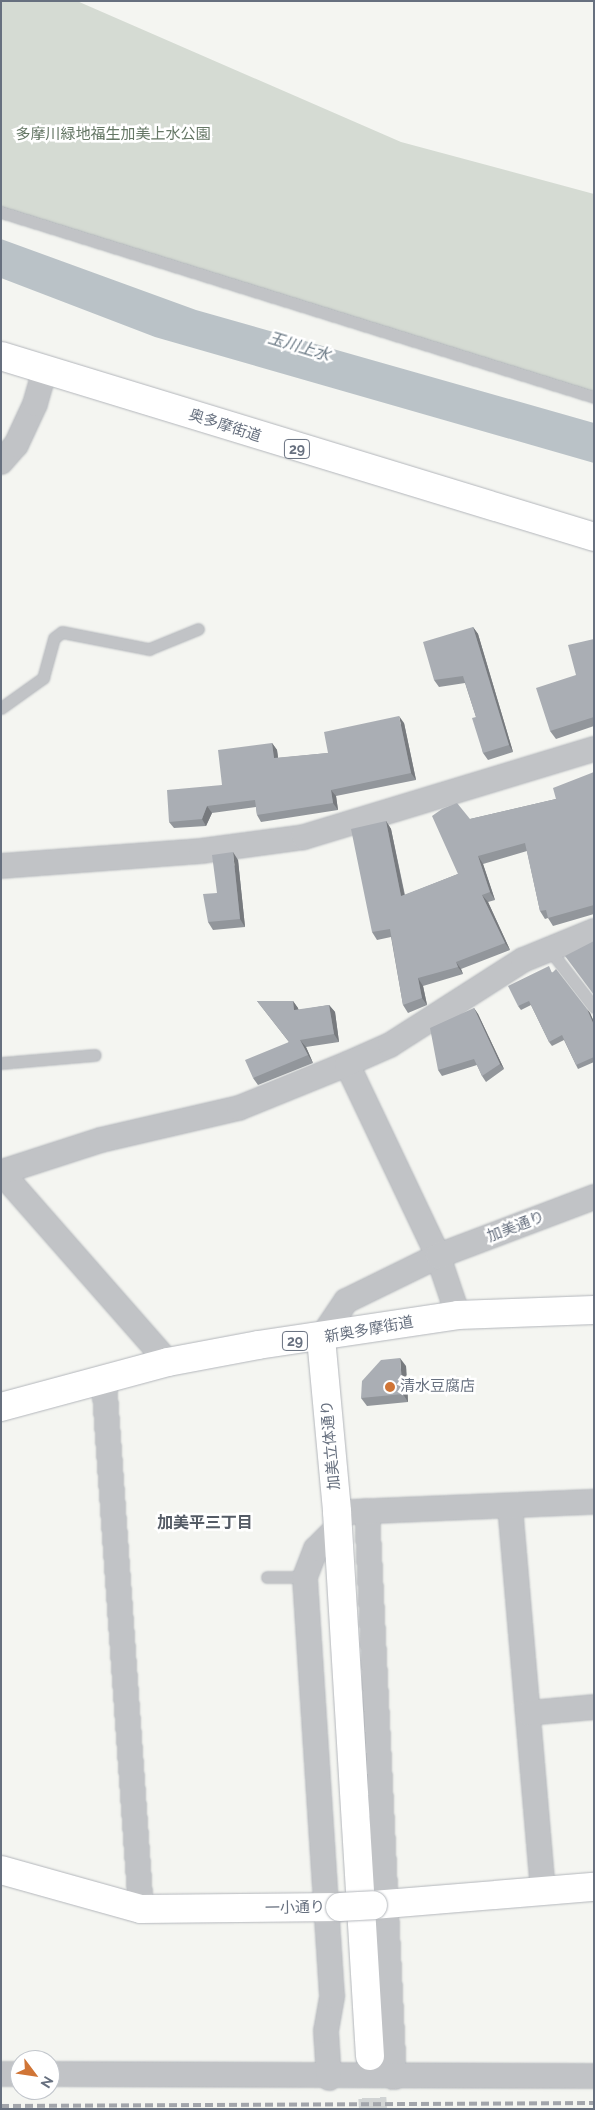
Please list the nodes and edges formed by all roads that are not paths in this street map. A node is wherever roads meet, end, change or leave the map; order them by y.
1 (1, 212) edge
2 (1, 356) edge
3 (45, 369) junction
4 (594, 397) edge
5 (1, 462) edge
6 (594, 537) edge
7 (198, 629) dead end
8 (1, 708) edge
9 (594, 748) edge
10 (1, 866) edge
11 (594, 931) edge
12 (549, 949) junction
13 (594, 1007) edge
14 (95, 1055) dead end
15 (1, 1064) edge
16 (346, 1064) junction
17 (2, 1172) edge
18 (594, 1197) edge
19 (438, 1256) junction
20 (594, 1310) edge
21 (458, 1315) junction
22 (321, 1338) junction
23 (168, 1362) junction
24 (104, 1380) junction
25 (1, 1407) edge
26 (594, 1502) edge
27 (510, 1506) junction
28 (367, 1511) junction
29 (337, 1531) junction
30 (267, 1577) dead end
31 (305, 1577) junction
32 (594, 1707) edge
33 (528, 1713) junction
34 (1, 1870) edge
35 (594, 1887) edge
36 (543, 1891) junction
37 (379, 1905) junction
38 (333, 1908) junction
39 (141, 1909) junction
40 (370, 2056) tunnel mouth
41 (60, 2074) edge
42 (594, 2076) edge
43 (394, 2077) junction
44 (329, 2078) junction

1 - 4 lane
2 - 3 street, 奥多摩街道 / 29
3 - 5 street
3 - 6 street, 奥多摩街道 / 29
7 - 8 lane
9 - 10 street
11 - 12 street
12 - 13 lane
12 - 16 street
14 - 15 lane
16 - 17 street
16 - 19 street
17 - 23 street
18 - 19 street, 加美通り
19 - 21 street
19 - 22 street, 加美通り
20 - 21 street, 新奥多摩街道 / 29
21 - 22 street, 新奥多摩街道 / 29
22 - 23 street, 新奥多摩街道 / 29
22 - 29 street, 加美立体通り
23 - 24 street, 新奥多摩街道 / 29
24 - 25 street, 新奥多摩街道 / 29
24 - 39 street
26 - 27 street
27 - 28 street
27 - 33 street
28 - 29 street
28 - 37 street
29 - 31 street
29 - 40 street, 加美立体通り
30 - 31 lane
31 - 38 street
32 - 33 street
33 - 36 street
34 - 39 street, 一小通り
35 - 36 street, 一小通り
36 - 37 street, 一小通り
37 - 38 street, 一小通り, bridge
37 - 43 street
38 - 39 street, 一小通り
38 - 44 street
41 - 44 street
42 - 43 street
43 - 44 street

